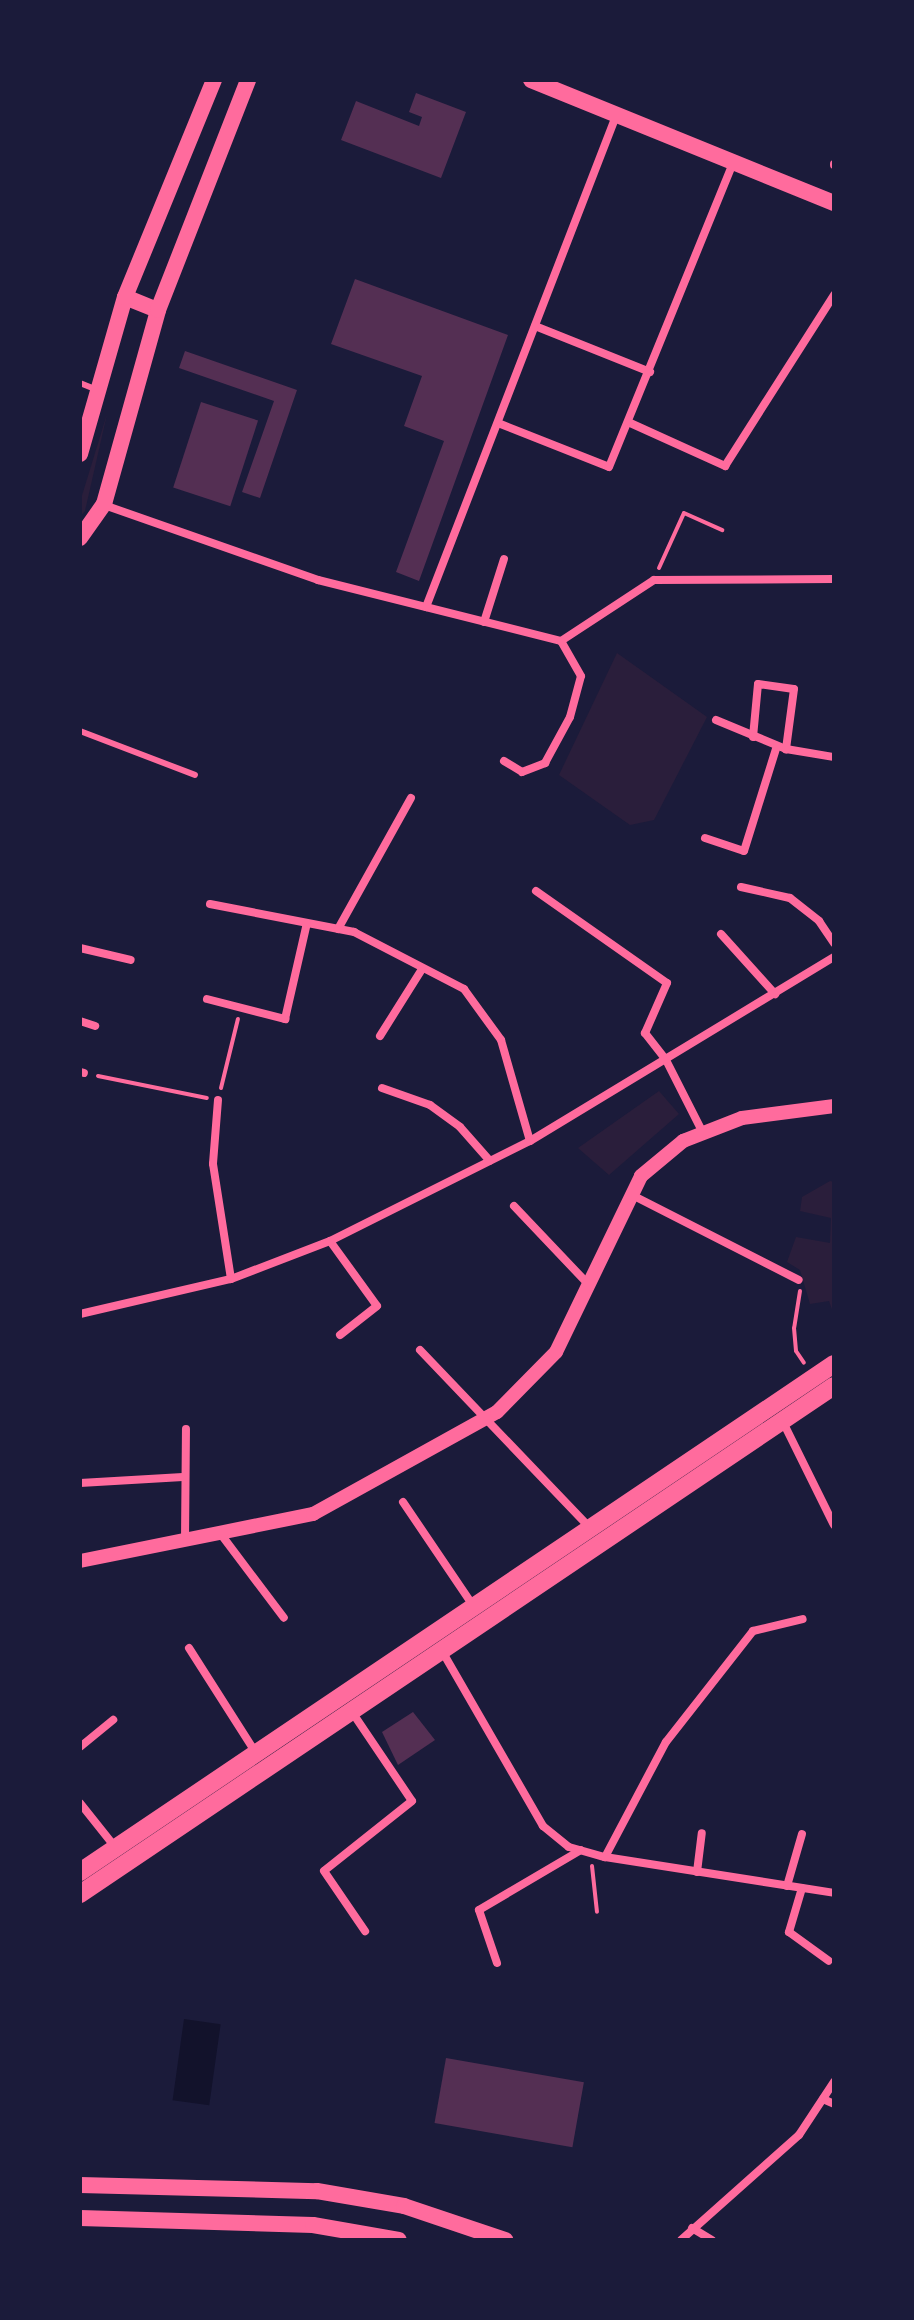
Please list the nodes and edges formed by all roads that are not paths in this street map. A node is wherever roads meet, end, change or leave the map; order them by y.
1 (214, 80) edge
2 (248, 80) edge
3 (531, 80) edge
4 (617, 115) junction
5 (733, 163) junction
6 (834, 203) edge
7 (834, 295) edge
8 (125, 297) junction
9 (158, 310) junction
10 (535, 326) junction
11 (650, 372) junction
12 (80, 383) edge
13 (99, 390) junction
14 (628, 422) junction
15 (498, 423) junction
16 (80, 454) edge
17 (104, 504) junction
18 (80, 538) edge
19 (504, 559) dead end
20 (834, 579) edge
21 (426, 607) junction
22 (484, 622) junction
23 (561, 641) junction
24 (716, 720) dead end
25 (80, 731) edge
26 (753, 737) junction
27 (781, 748) junction
28 (834, 757) edge
29 (504, 761) dead end
30 (195, 775) dead end
31 (411, 798) dead end
32 (705, 838) dead end
33 (741, 887) dead end
34 (536, 891) dead end
35 (210, 904) dead end
36 (307, 923) junction
37 (338, 929) junction
38 (721, 934) dead end
39 (834, 943) edge
40 (80, 948) edge
41 (834, 957) edge
42 (131, 960) dead end
43 (422, 969) junction
44 (775, 994) junction
45 (207, 999) dead end
46 (80, 1021) edge
47 (95, 1026) dead end
48 (380, 1036) dead end
49 (666, 1060) junction
50 (382, 1088) dead end
51 (218, 1100) road end
52 (834, 1106) edge
53 (703, 1133) junction
54 (530, 1141) junction
55 (490, 1161) junction
56 (632, 1195) junction
57 (514, 1206) dead end
58 (330, 1241) junction
59 (231, 1279) junction
60 (799, 1280) road end
61 (589, 1285) junction
62 (80, 1314) edge
63 (340, 1335) dead end
64 (420, 1350) dead end
65 (834, 1364) edge
66 (834, 1386) edge
67 (485, 1419) junction
68 (782, 1421) junction
69 (186, 1429) dead end
70 (183, 1477) junction
71 (80, 1483) edge
72 (403, 1502) dead end
73 (834, 1525) edge
74 (590, 1528) junction
75 (220, 1533) junction
76 (185, 1540) junction
77 (80, 1561) edge
78 (474, 1607) junction
79 (284, 1618) dead end
80 (803, 1619) dead end
81 (189, 1648) dead end
82 (442, 1651) junction
83 (352, 1711) junction
84 (113, 1720) dead end
85 (80, 1747) edge
86 (256, 1753) junction
87 (80, 1803) edge
88 (702, 1833) dead end
89 (802, 1834) dead end
90 (115, 1848) junction
91 (586, 1852) junction
92 (605, 1857) junction
93 (80, 1872) edge
94 (697, 1872) junction
95 (787, 1886) junction
96 (802, 1888) junction
97 (834, 1893) edge
98 (80, 1894) edge
99 (365, 1931) dead end
100 (829, 1961) dead end
101 (497, 1963) dead end
102 (834, 2082) edge
103 (823, 2099) junction
104 (834, 2104) edge
105 (80, 2185) edge
106 (80, 2218) edge
107 (692, 2228) junction
108 (399, 2240) edge
109 (505, 2240) edge
110 (681, 2240) edge
111 (712, 2240) edge

1 - 8 main road
2 - 9 main road
3 - 4 main road
4 - 5 main road
4 - 10 street
5 - 6 main road
5 - 11 street
7 - 14 street
8 - 9 main road
8 - 13 main road
9 - 17 main road
10 - 11 street
10 - 15 street
11 - 14 street
12 - 13 lane
13 - 16 main road
14 - 15 street
15 - 21 street
17 - 18 main road
17 - 21 street
19 - 22 street
20 - 23 street
21 - 22 street
22 - 23 street
23 - 29 street
24 - 26 street
25 - 30 lane
26 - 27 street
26 - 27 street
27 - 28 street
27 - 32 street
31 - 37 street
33 - 39 street
34 - 49 street
35 - 36 street
36 - 37 street
36 - 45 street
37 - 43 street
38 - 44 street
40 - 42 street
41 - 44 street
43 - 48 street
43 - 54 street
44 - 49 street
46 - 47 street
49 - 53 street
49 - 54 street
50 - 55 street
51 - 59 street
52 - 53 street
53 - 56 street
54 - 55 street
55 - 58 street
56 - 60 street
56 - 61 street
57 - 61 street
58 - 59 street
58 - 63 street
59 - 62 street
61 - 67 street
64 - 67 street
65 - 74 main road
66 - 68 main road
67 - 74 street
67 - 75 street
68 - 73 street
68 - 82 main road
69 - 70 street
70 - 71 street
70 - 76 street
72 - 78 street
74 - 78 main road
75 - 76 street
75 - 79 street
76 - 77 street
78 - 86 main road
80 - 92 street
81 - 86 street
82 - 83 main road
82 - 91 street
83 - 98 main road
83 - 99 street
84 - 85 street
86 - 90 main road
87 - 90 street
88 - 94 street
89 - 95 street
90 - 93 main road
91 - 92 street
91 - 101 street
92 - 94 street
94 - 95 street
95 - 96 street
96 - 97 street
96 - 100 street
102 - 103 street
103 - 104 street
103 - 107 street
105 - 109 main road
106 - 108 main road
107 - 110 street
107 - 111 street

